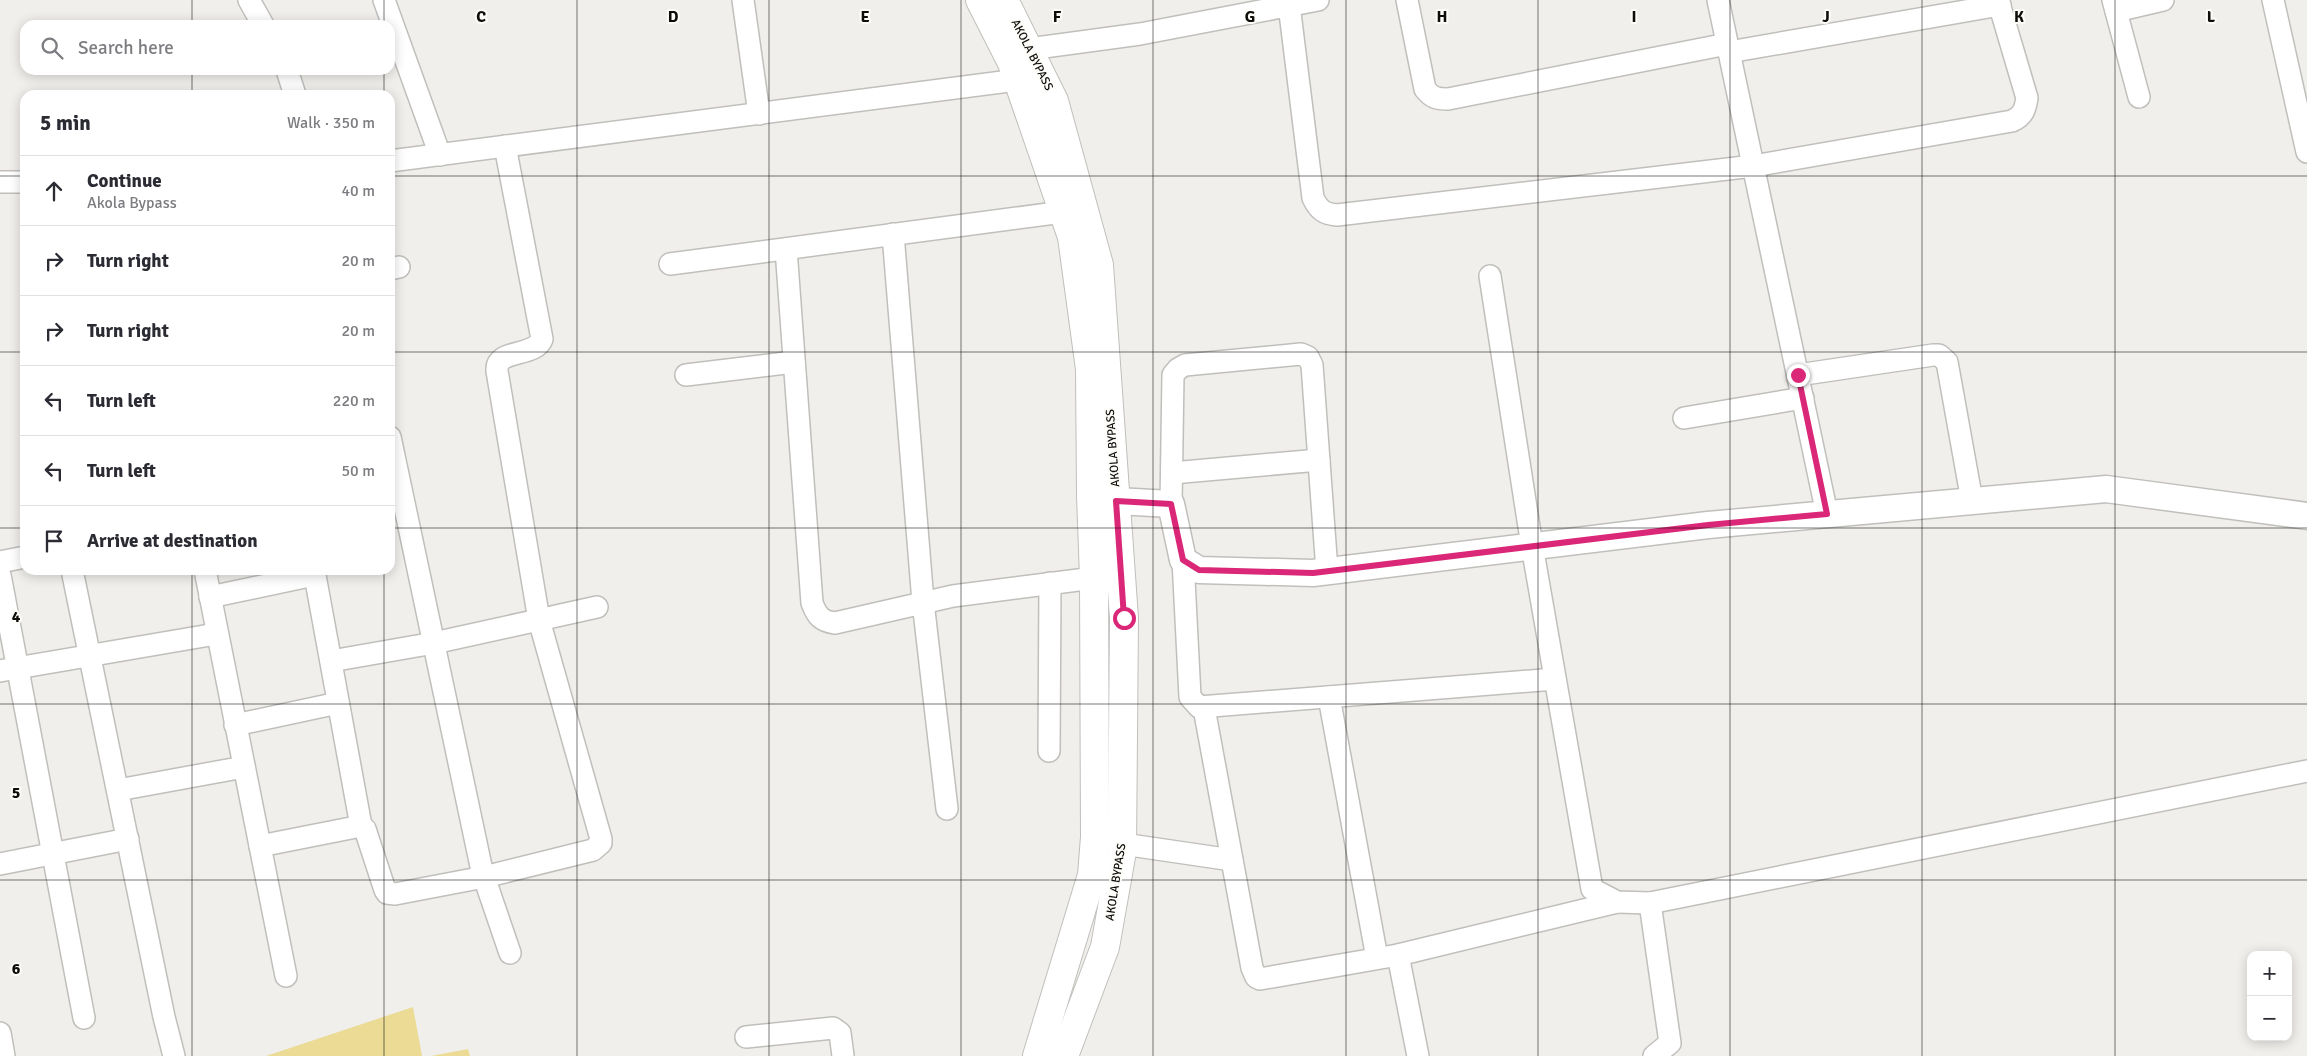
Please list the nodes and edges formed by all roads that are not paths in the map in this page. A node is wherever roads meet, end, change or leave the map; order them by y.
1 (249, 0) edge
2 (384, 0) edge
3 (743, 0) edge
4 (980, 0) edge
5 (1004, 0) edge
6 (1407, 0) edge
7 (1718, 0) edge
8 (2163, 0) edge
9 (2273, 0) edge
10 (1302, 2) edge
11 (1999, 3) edge
12 (2114, 5) edge
13 (260, 20) edge
14 (391, 20) edge
15 (395, 30) edge
16 (1728, 48) junction
17 (1029, 50) junction
18 (289, 75) edge
19 (1018, 80) junction
20 (293, 90) edge
21 (2139, 97) dead end
22 (2302, 105) edge
23 (759, 114) junction
24 (505, 146) junction
25 (2307, 152) edge
26 (440, 155) junction
27 (395, 160) edge
28 (1753, 166) junction
29 (0, 182) edge
30 (20, 182) edge
31 (1063, 212) junction
32 (893, 234) junction
33 (786, 249) junction
34 (670, 264) dead end
35 (1490, 276) dead end
36 (794, 362) junction
37 (686, 375) dead end
38 (1798, 375) junction
39 (1803, 398) junction
40 (1684, 418) dead end
41 (395, 460) edge
42 (1319, 460) junction
43 (1172, 473) junction
44 (1116, 501) junction
45 (1972, 501) junction
46 (1171, 504) junction
47 (1827, 514) junction
48 (2307, 516) edge
49 (1532, 546) junction
50 (20, 558) edge
51 (1183, 560) junction
52 (0, 562) edge
53 (1326, 571) junction
54 (0, 575) edge
55 (73, 575) edge
56 (206, 575) edge
57 (302, 575) edge
58 (315, 575) edge
59 (1094, 578) junction
60 (1050, 583) junction
61 (210, 597) junction
62 (923, 602) junction
63 (597, 607) dead end
64 (539, 620) junction
65 (216, 634) junction
66 (434, 643) junction
67 (90, 655) junction
68 (331, 661) junction
69 (9, 669) edge
70 (1555, 679) junction
71 (1329, 697) junction
72 (338, 703) junction
73 (1204, 708) junction
74 (235, 725) junction
75 (1049, 751) dead end
76 (244, 767) junction
77 (2307, 772) edge
78 (118, 790) junction
79 (947, 808) dead end
80 (361, 826) junction
81 (128, 839) junction
82 (1123, 844) junction
83 (260, 846) junction
84 (54, 855) junction
85 (1232, 860) junction
86 (0, 864) edge
87 (484, 877) junction
88 (1617, 902) junction
89 (1650, 903) junction
90 (510, 953) dead end
91 (1398, 954) junction
92 (1377, 958) junction
93 (286, 976) dead end
94 (84, 1018) dead end
95 (0, 1033) edge
96 (746, 1037) dead end
97 (4, 1056) edge
98 (174, 1056) edge
99 (843, 1056) edge
100 (1037, 1056) edge
101 (1064, 1056) edge
102 (1418, 1056) edge
103 (1654, 1056) edge

1 - 13 street
2 - 14 street
3 - 23 street
4 - 19 main road, AKOLA BYPASS
5 - 17 main road, AKOLA BYPASS
6 - 16 street
7 - 16 street
8 - 12 street
9 - 22 street
10 - 17 street
10 - 28 street
11 - 16 street
11 - 28 street
12 - 21 street
15 - 26 street
16 - 28 street
17 - 44 main road, AKOLA BYPASS
18 - 20 street
19 - 23 street
19 - 31 main road, AKOLA BYPASS
22 - 25 street
23 - 24 street
24 - 26 street
24 - 64 street
26 - 27 street
28 - 38 street
29 - 30 street
31 - 32 street
31 - 59 main road, AKOLA BYPASS
32 - 33 street
32 - 62 street
33 - 34 street
33 - 36 street
35 - 49 street
36 - 37 street
36 - 62 street
38 - 39 street
38 - 45 street
39 - 40 street
39 - 47 street
41 - 66 street
42 - 43 street
42 - 43 street
42 - 53 street
43 - 46 street
44 - 46 street
44 - 82 main road, AKOLA BYPASS
45 - 47 street
45 - 48 street
46 - 51 street
47 - 49 street
49 - 53 street
49 - 70 street
50 - 52 street
51 - 53 street
51 - 73 street
54 - 69 street
55 - 67 street
56 - 61 street
57 - 61 street
58 - 68 street
59 - 60 street
59 - 100 main road, AKOLA BYPASS
60 - 62 street
60 - 75 street
61 - 65 street
62 - 79 street
63 - 64 street
64 - 66 street
64 - 87 street
65 - 67 street
65 - 74 street
66 - 68 street
66 - 87 street
67 - 69 street
67 - 78 street
68 - 72 street
69 - 84 street
70 - 71 street
70 - 88 street
71 - 73 street
71 - 92 street
72 - 74 street
72 - 80 street
73 - 85 street
74 - 76 street
76 - 78 street
76 - 83 street
77 - 89 street
78 - 81 street
80 - 83 street
80 - 87 street
81 - 84 street
81 - 98 street
82 - 85 street
82 - 101 main road, AKOLA BYPASS
83 - 93 street
84 - 86 street
84 - 94 street
85 - 92 street
87 - 90 street
88 - 89 street
88 - 91 street
89 - 103 street
91 - 92 street
91 - 102 street
95 - 97 street
96 - 99 street

